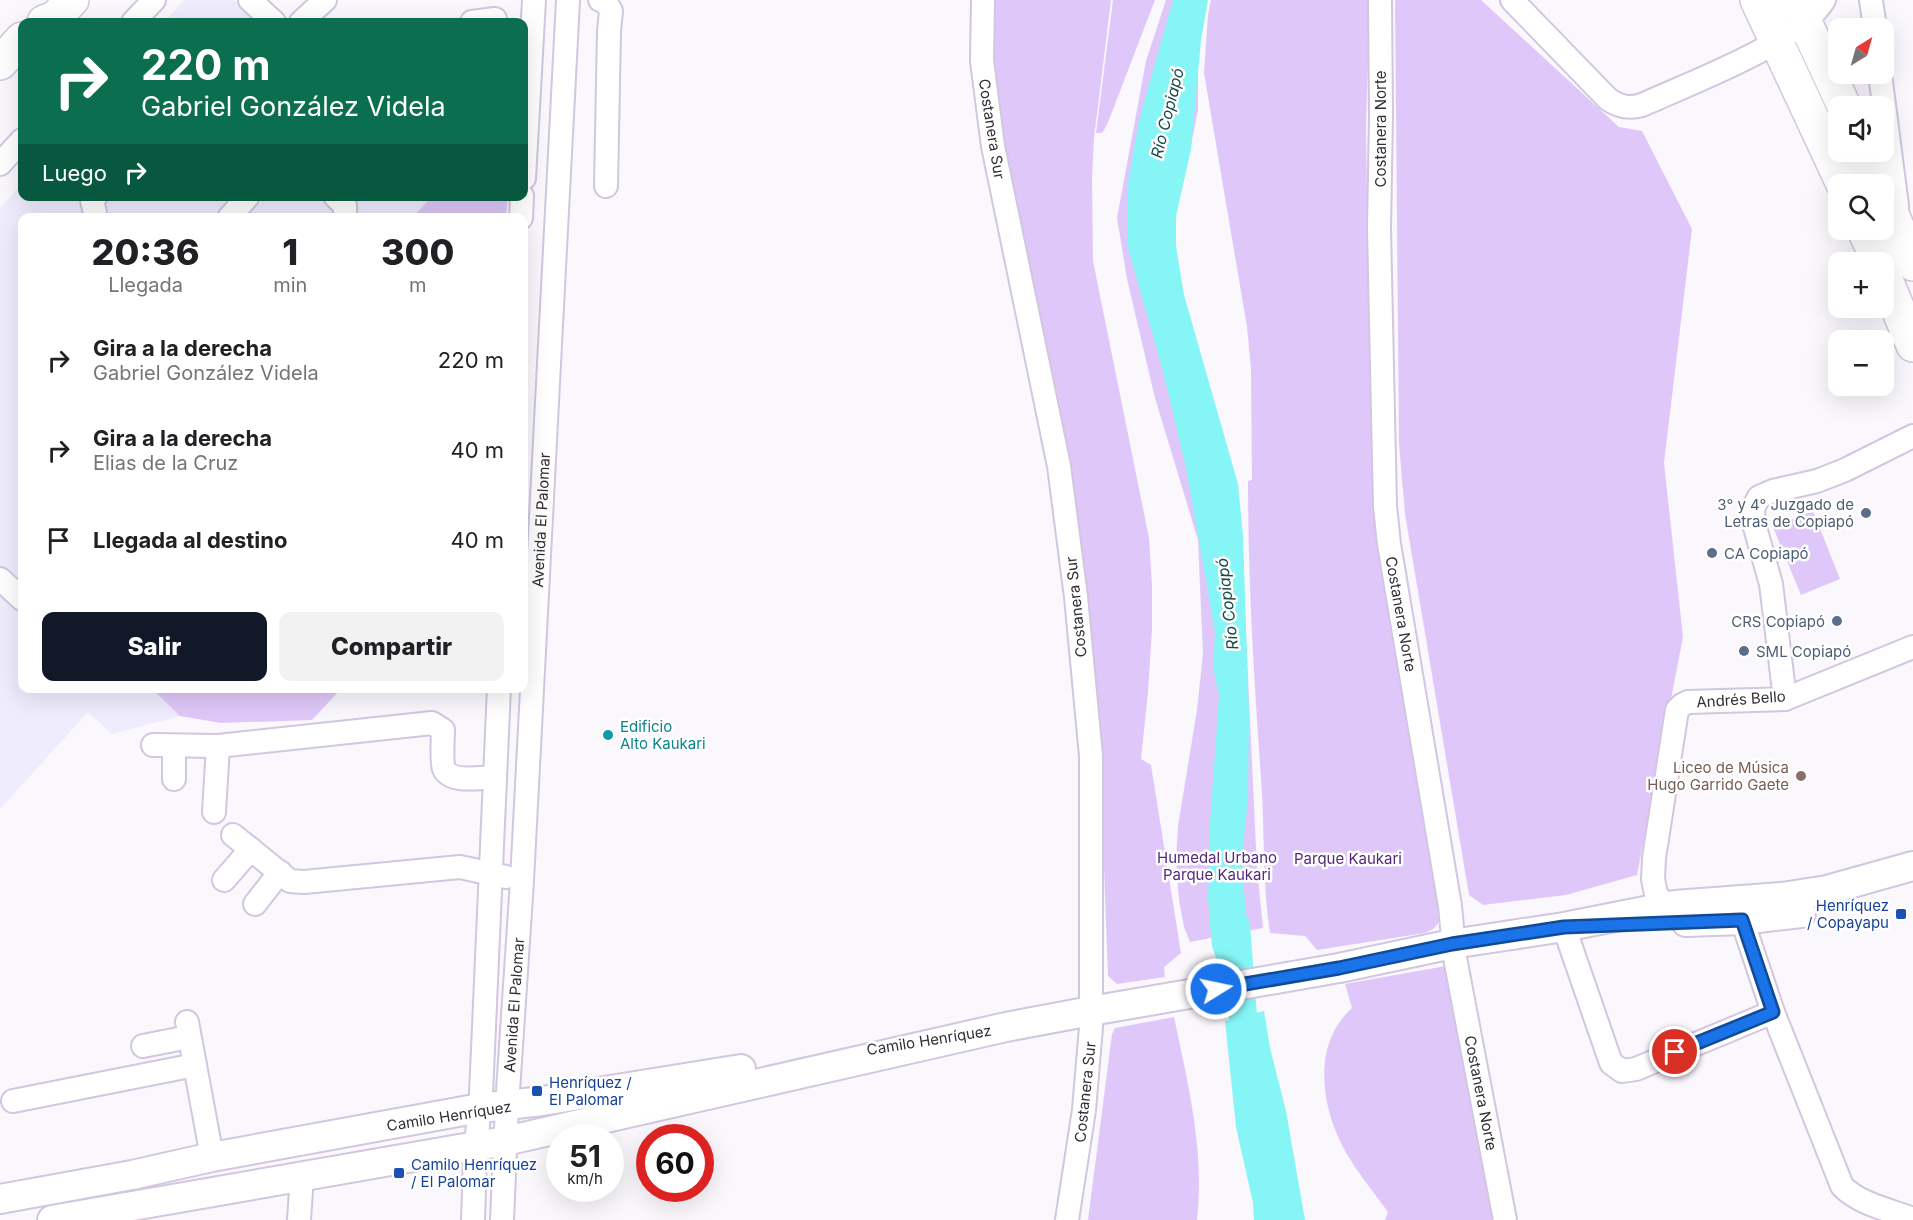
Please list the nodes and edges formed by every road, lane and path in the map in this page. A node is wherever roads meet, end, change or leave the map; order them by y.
1 (46, 0) edge
2 (72, 0) edge
3 (154, 0) edge
4 (249, 0) edge
5 (325, 0) edge
6 (534, 0) edge
7 (568, 0) edge
8 (600, 0) edge
9 (983, 0) edge
10 (1380, 0) edge
11 (1512, 0) edge
12 (1757, 0) edge
13 (1871, 0) edge
14 (1807, 8) edge
15 (36, 18) edge
16 (55, 18) edge
17 (137, 18) edge
18 (269, 18) edge
19 (305, 18) edge
20 (1874, 18) edge
21 (1776, 42) junction
22 (18, 43) edge
23 (0, 63) edge
24 (1881, 84) edge
25 (528, 95) edge
26 (1840, 96) edge
27 (18, 144) edge
28 (528, 161) edge
29 (0, 164) edge
30 (1838, 174) edge
31 (606, 186) dead end
32 (558, 192) junction
33 (244, 201) edge
34 (233, 213) edge
35 (1894, 216) edge
36 (1901, 231) junction
37 (1913, 264) edge
38 (1894, 299) edge
39 (1913, 345) edge
40 (1913, 436) edge
41 (0, 579) edge
42 (18, 595) edge
43 (1913, 647) edge
44 (499, 693) edge
45 (1785, 699) junction
46 (218, 746) junction
47 (495, 777) junction
48 (174, 779) dead end
49 (214, 812) dead end
50 (233, 835) dead end
51 (251, 849) junction
52 (1913, 866) edge
53 (280, 872) junction
54 (491, 873) junction
55 (224, 880) dead end
56 (522, 881) junction
57 (1913, 885) edge
58 (255, 904) dead end
59 (1746, 909) junction
60 (1674, 914) junction
61 (1564, 927) junction
62 (1452, 944) junction
63 (1091, 1011) junction
64 (1773, 1012) junction
65 (1006, 1027) junction
66 (143, 1046) dead end
67 (195, 1065) junction
68 (13, 1101) dead end
69 (494, 1107) junction
70 (505, 1141) junction
71 (476, 1145) junction
72 (212, 1157) junction
73 (132, 1175) junction
74 (302, 1176) junction
75 (0, 1199) edge
76 (123, 1211) edge
77 (1913, 1219) edge
78 (52, 1220) edge
79 (299, 1220) edge
80 (473, 1220) edge
81 (502, 1220) edge
82 (1067, 1220) edge
83 (1505, 1220) edge

1 - 15 highway
2 - 16 highway
3 - 17 street
4 - 18 street
5 - 19 street
6 - 25 street
7 - 32 street, Avenida El Palomar
8 - 31 street
9 - 63 street, Costanera Sur
10 - 62 street, Costanera Norte
11 - 21 street
12 - 21 highway
13 - 20 street
14 - 21 street
14 - 26 highway
21 - 30 highway
22 - 23 highway
24 - 36 street
27 - 29 street
28 - 32 street
32 - 56 street, Avenida El Palomar
33 - 34 street
35 - 36 highway
36 - 37 highway
38 - 39 highway
40 - 45 street
41 - 42 street
43 - 45 street, Andrés Bello
44 - 47 street, Avenida El Palomar
45 - 60 street, Andrés Bello
46 - 47 street
46 - 48 street
46 - 49 street
47 - 54 street, Avenida El Palomar
50 - 51 street
51 - 53 street
51 - 55 street
52 - 59 main road, Camilo Henríquez
53 - 54 street
53 - 58 street
54 - 56 street
54 - 69 street, Avenida El Palomar
56 - 69 street, Avenida El Palomar
57 - 59 main road, Camilo Henríquez
59 - 60 main road, Camilo Henríquez
59 - 64 street
60 - 61 main road, Camilo Henríquez
61 - 62 main road, Camilo Henríquez
61 - 64 street
62 - 63 main road, Camilo Henríquez
62 - 83 street, Costanera Norte
63 - 65 main road, Camilo Henríquez
63 - 82 street, Costanera Sur
64 - 77 street
65 - 69 main road, Camilo Henríquez
65 - 70 main road, Camilo Henríquez
66 - 67 street
67 - 68 street
67 - 72 street
69 - 70 street, Avenida El Palomar
69 - 71 street, Avenida El Palomar
69 - 72 main road, Camilo Henríquez
70 - 71 main road, Camilo Henríquez
70 - 81 street, Avenida El Palomar
71 - 74 main road, Camilo Henríquez
71 - 80 street, Avenida El Palomar
72 - 73 main road, Camilo Henríquez
73 - 75 main road, Camilo Henríquez
73 - 76 main road
74 - 76 main road, Camilo Henríquez
74 - 79 street
76 - 78 main road, Camilo Henríquez

